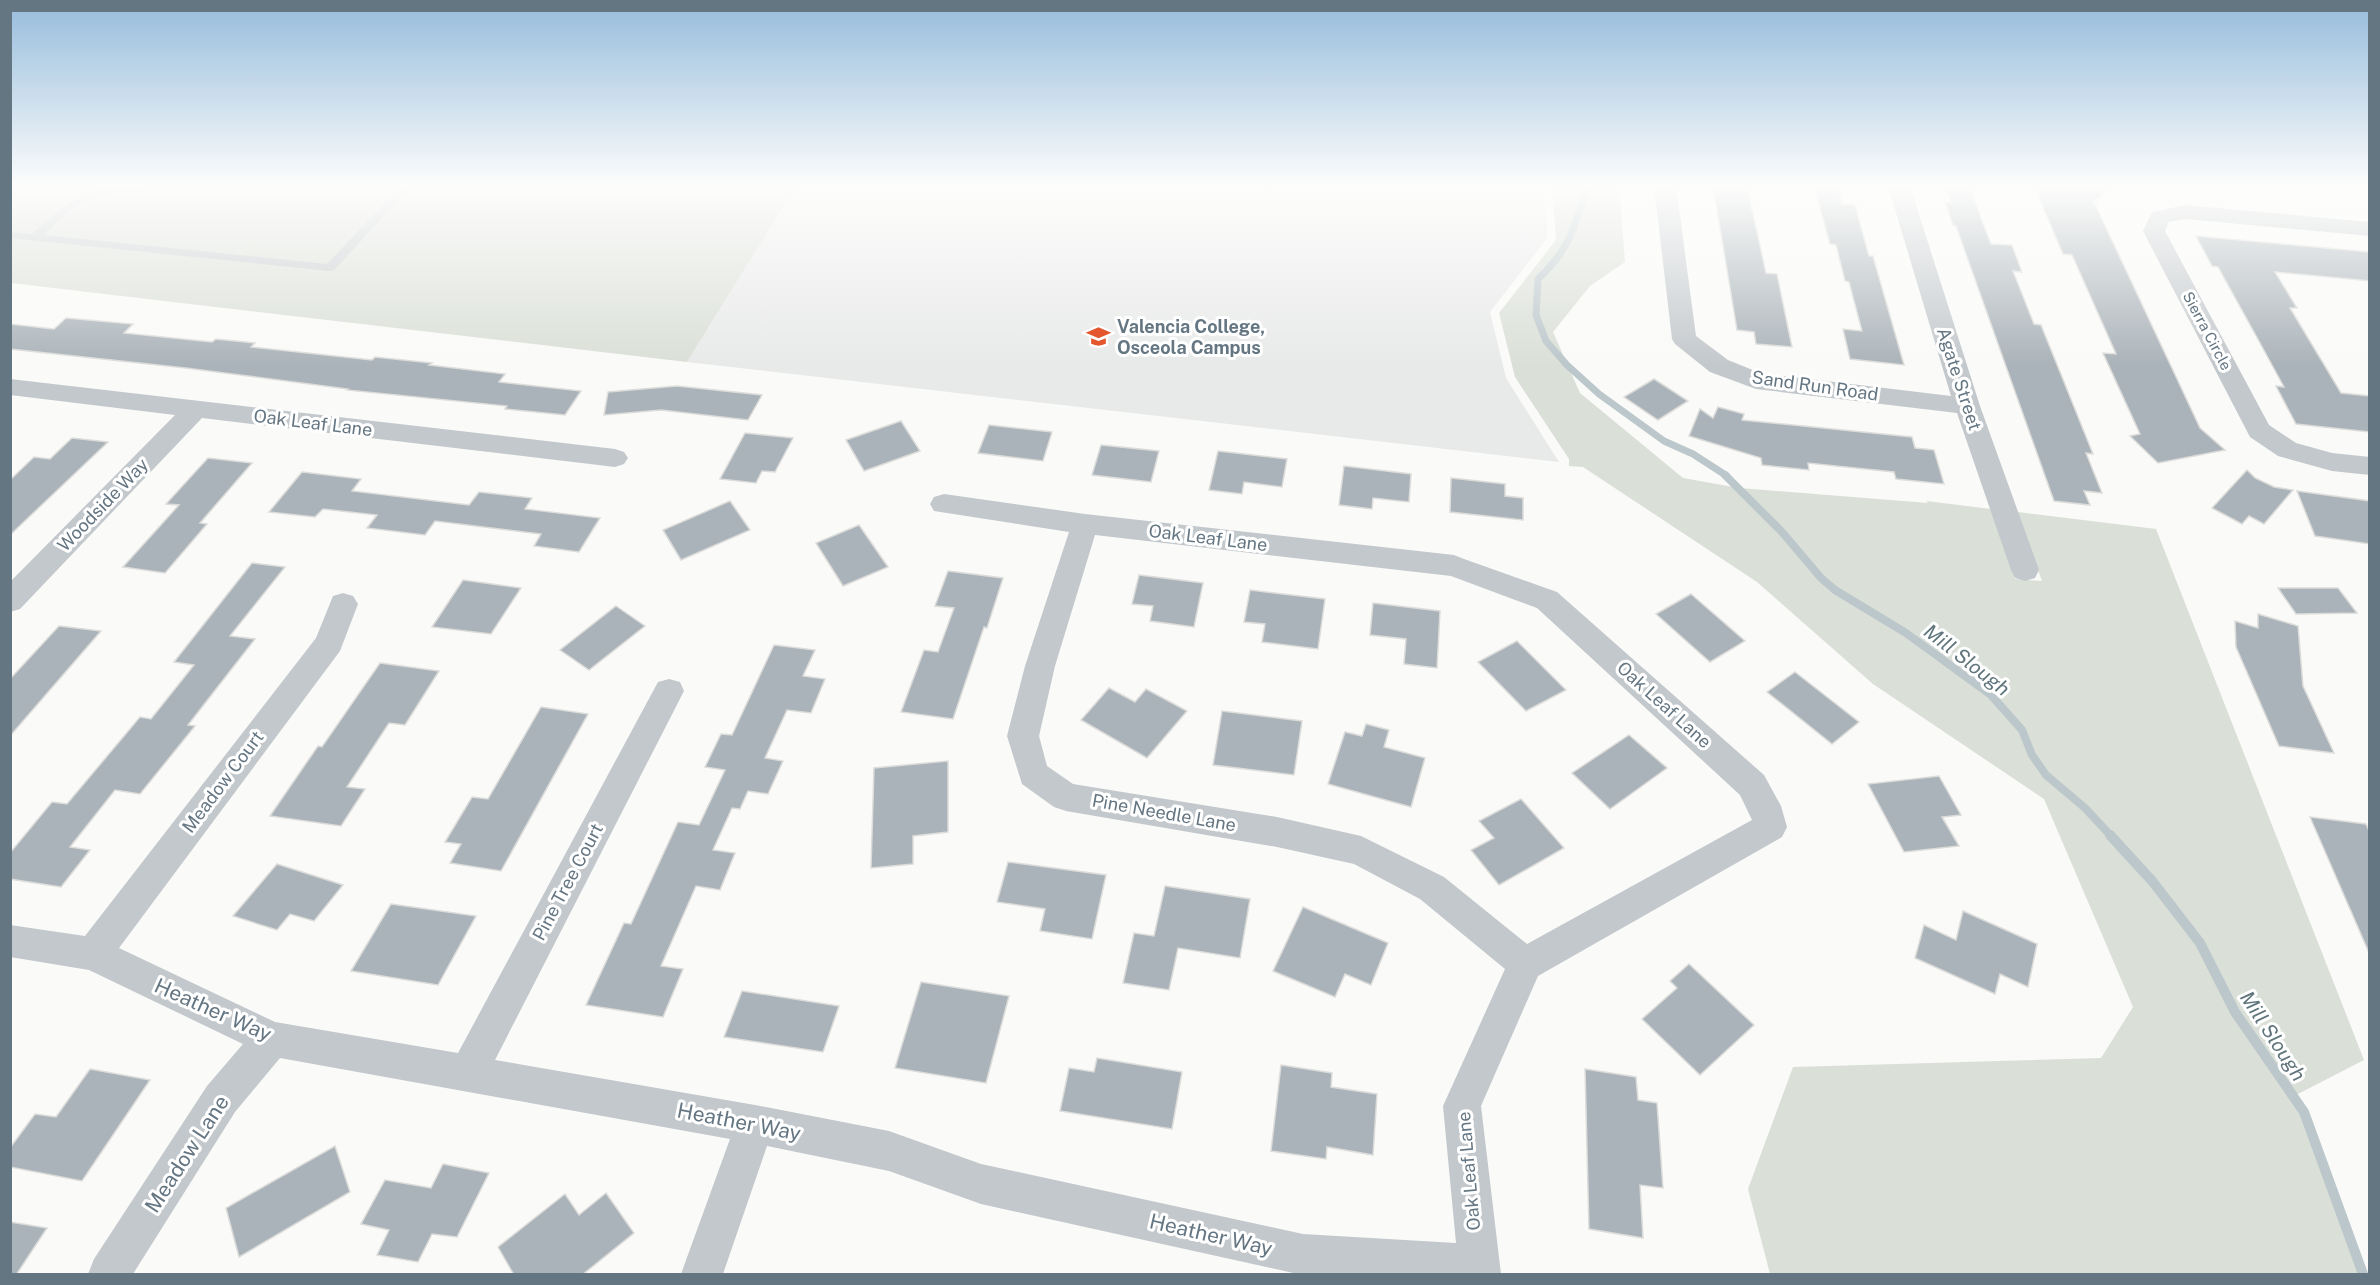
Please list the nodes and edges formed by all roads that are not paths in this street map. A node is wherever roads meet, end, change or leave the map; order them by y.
1 (120, 246) edge
2 (351, 246) edge
3 (1672, 246) edge
4 (1918, 246) edge
5 (2162, 246) edge
6 (10, 387) edge
7 (1967, 406) junction
8 (196, 409) junction
9 (615, 458) dead end
10 (2370, 466) edge
11 (944, 504) dead end
12 (1085, 524) junction
13 (2025, 570) dead end
14 (10, 601) edge
15 (343, 604) dead end
16 (669, 691) dead end
17 (10, 941) edge
18 (93, 954) junction
19 (1525, 964) junction
20 (272, 1039) junction
21 (468, 1073) junction
22 (755, 1124) junction
23 (1479, 1270) edge
24 (109, 1275) edge
25 (702, 1275) edge

1 - 2 lane
3 - 7 street, Sand Run Road
4 - 7 street, Agate Street
5 - 10 street, Sierra Circle
6 - 8 street, Oak Leaf Lane
7 - 13 street, Agate Street
8 - 9 street, Oak Leaf Lane
8 - 14 street, Woodside Way
11 - 12 street, Oak Leaf Lane
12 - 19 street, Pine Needle Lane
12 - 19 street, Oak Leaf Lane
15 - 18 street, Meadow Court
16 - 21 street, Pine Tree Court
17 - 18 street, Heather Way
18 - 20 street, Heather Way
19 - 23 street, Oak Leaf Lane
20 - 21 street, Heather Way
20 - 24 street, Meadow Lane
21 - 22 street, Heather Way
22 - 23 street, Heather Way
22 - 25 street

